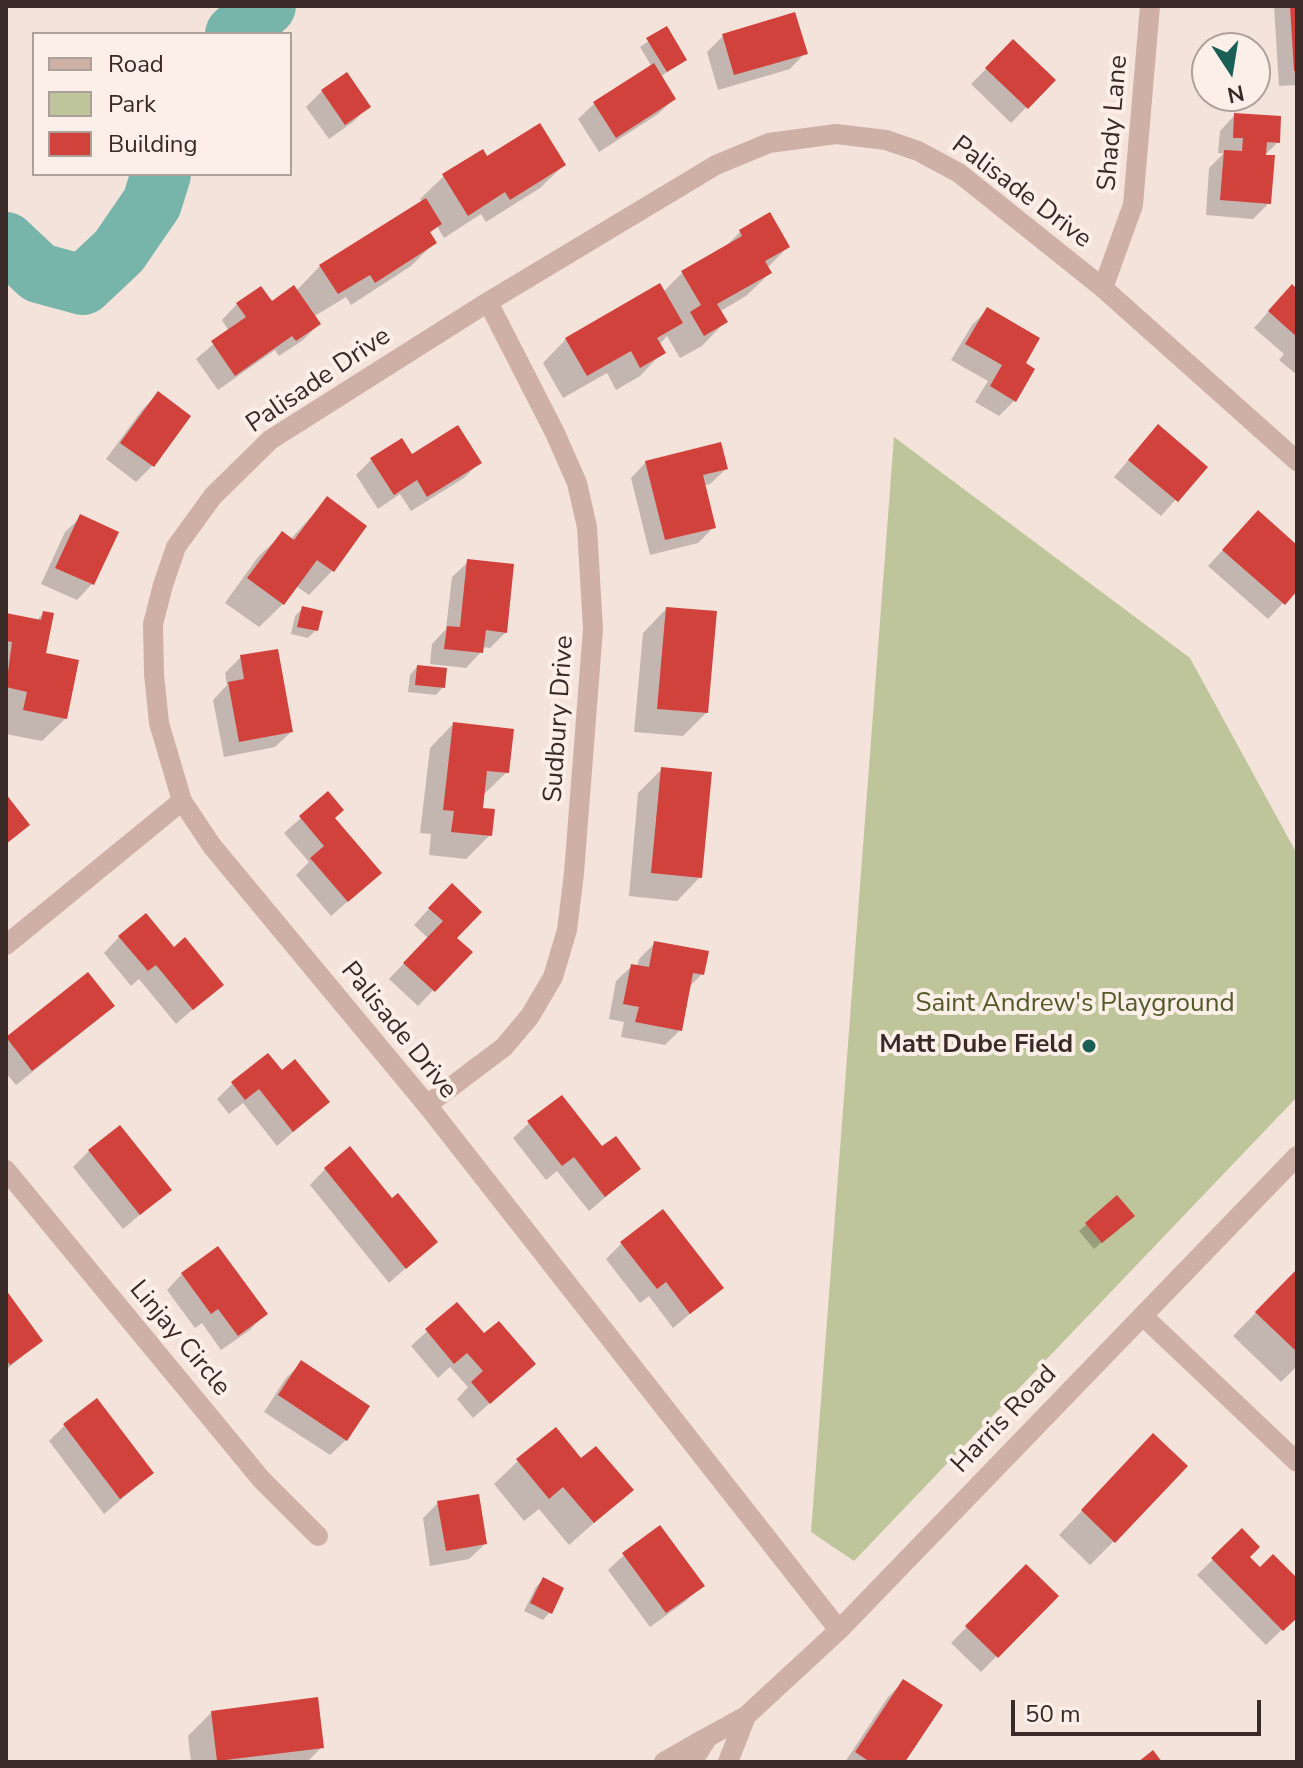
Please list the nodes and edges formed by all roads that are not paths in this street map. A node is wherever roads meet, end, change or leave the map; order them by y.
1 (1150, 6) edge
2 (1103, 288) junction
3 (488, 302) junction
4 (1297, 461) edge
5 (182, 801) junction
6 (6, 945) edge
7 (427, 1105) junction
8 (1297, 1156) edge
9 (6, 1170) edge
10 (1143, 1316) junction
11 (1297, 1462) edge
12 (318, 1536) dead end
13 (839, 1630) junction
14 (746, 1716) junction
15 (708, 1737) junction
16 (664, 1762) edge
17 (692, 1762) edge
18 (728, 1762) edge

1 - 2 street, Shady Lane
2 - 3 street, Palisade Drive
2 - 4 street, Palisade Drive
3 - 5 street, Palisade Drive
3 - 7 street, Sudbury Drive
5 - 6 street
5 - 7 street, Palisade Drive
7 - 13 street, Palisade Drive
8 - 10 street, Harris Road
9 - 12 street, Linjay Circle
10 - 11 street
10 - 13 street, Harris Road
13 - 14 street, Harris Road
14 - 15 street, Harris Road
14 - 18 street, Harris Road
15 - 16 street, Harris Road
15 - 17 street, Harris Road

